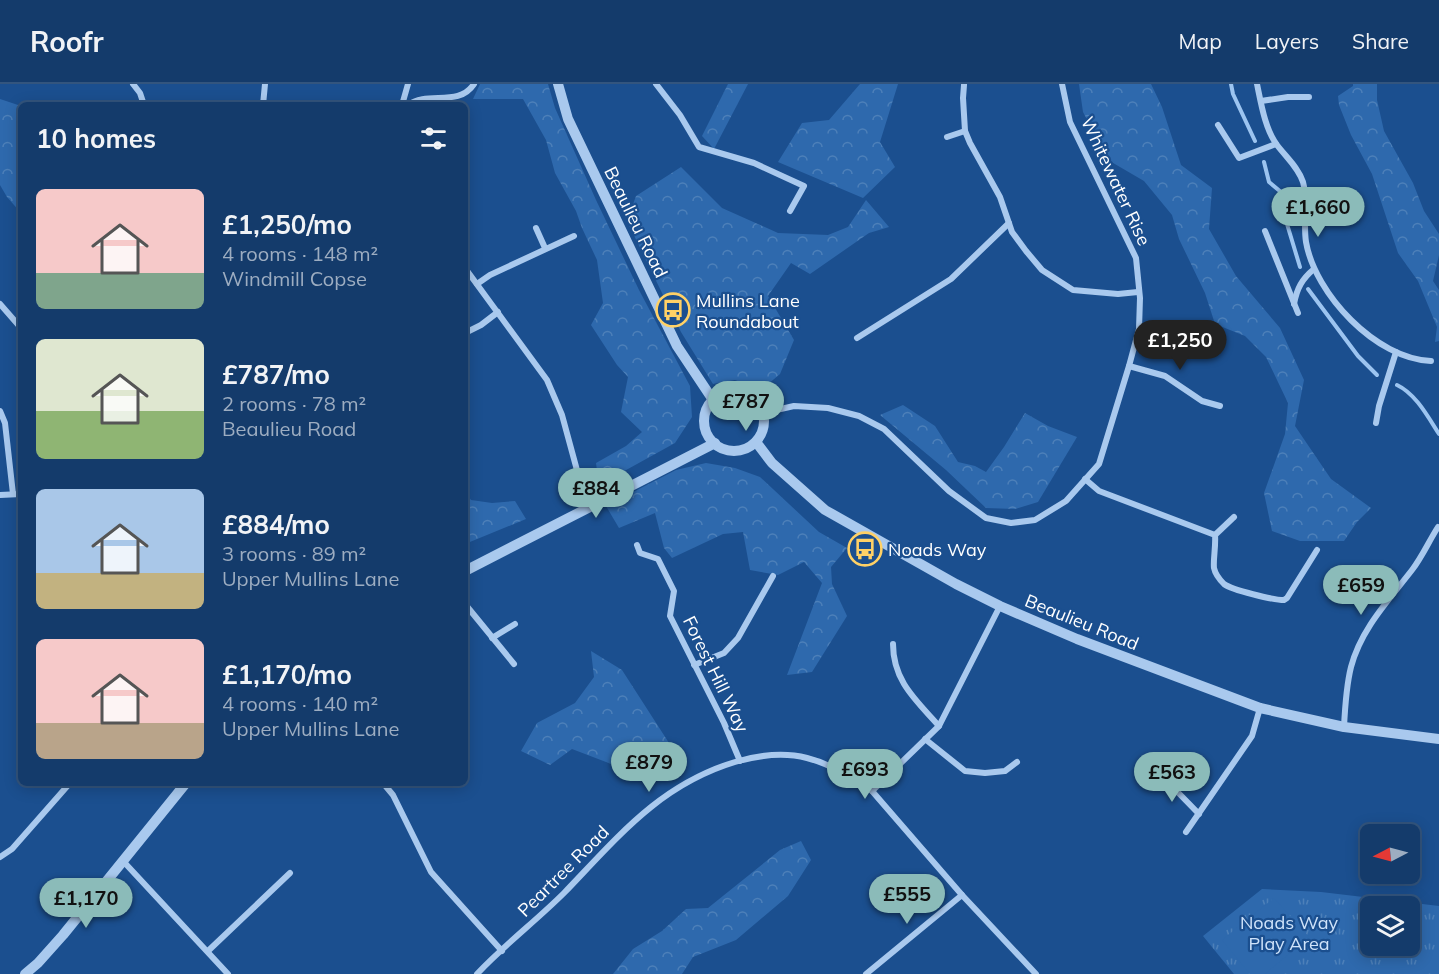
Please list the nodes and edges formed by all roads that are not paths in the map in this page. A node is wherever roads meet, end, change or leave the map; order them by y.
1 (133, 84) edge
2 (265, 84) edge
3 (408, 84) edge
4 (474, 84) edge
5 (558, 84) edge
6 (656, 84) edge
7 (1062, 84) edge
8 (1257, 84) edge
9 (964, 85) edge
10 (1309, 98) dead end
11 (1261, 100) junction
12 (143, 102) edge
13 (263, 102) edge
14 (403, 102) edge
15 (415, 102) edge
16 (1218, 125) dead end
17 (966, 131) junction
18 (947, 136) dead end
19 (1276, 144) junction
20 (1304, 204) junction
21 (790, 211) dead end
22 (1360, 212) dead end
23 (1009, 223) junction
24 (536, 228) dead end
25 (1265, 231) dead end
26 (574, 236) dead end
27 (545, 248) junction
28 (1314, 269) junction
29 (468, 272) edge
30 (477, 285) junction
31 (1138, 292) junction
32 (0, 304) edge
33 (1294, 304) junction
34 (498, 312) junction
35 (1298, 313) dead end
36 (18, 325) edge
37 (468, 332) edge
38 (857, 338) dead end
39 (1396, 352) junction
40 (1431, 361) dead end
41 (1130, 366) junction
42 (713, 400) junction
43 (1220, 406) dead end
44 (0, 411) edge
45 (763, 413) junction
46 (1376, 423) dead end
47 (756, 442) junction
48 (715, 443) junction
49 (1085, 479) junction
50 (13, 494) junction
51 (18, 494) edge
52 (0, 495) edge
53 (587, 507) junction
54 (1234, 517) dead end
55 (1438, 527) edge
56 (1215, 535) junction
57 (637, 545) dead end
58 (1317, 550) dead end
59 (468, 569) edge
60 (773, 576) dead end
61 (1000, 606) junction
62 (468, 608) edge
63 (515, 624) dead end
64 (492, 638) junction
65 (893, 644) dead end
66 (514, 664) dead end
67 (694, 665) junction
68 (1260, 708) junction
69 (939, 726) junction
70 (1344, 727) junction
71 (925, 739) junction
72 (1439, 739) edge
73 (740, 761) junction
74 (1017, 762) dead end
75 (1162, 776) dead end
76 (67, 786) edge
77 (184, 786) edge
78 (386, 786) edge
79 (872, 791) junction
80 (1199, 814) junction
81 (1186, 832) dead end
82 (0, 857) edge
83 (123, 861) junction
84 (290, 873) dead end
85 (962, 895) junction
86 (208, 951) junction
87 (502, 951) junction
88 (25, 974) edge
89 (228, 974) edge
90 (477, 974) edge
91 (867, 974) edge
92 (1036, 974) edge

1 - 12 street
2 - 13 street
3 - 14 street
4 - 15 street
5 - 42 street, Beaulieu Road
6 - 21 street
7 - 31 street, Whitewater Rise
8 - 11 street
9 - 17 street
10 - 11 street
11 - 19 street
16 - 19 street
17 - 18 street
17 - 23 street
19 - 20 street
20 - 22 street
20 - 28 street
23 - 31 street
23 - 38 street
24 - 27 street
25 - 33 street
26 - 27 street
27 - 30 street
28 - 33 street
28 - 39 street
29 - 30 street
30 - 34 street
31 - 41 street, Whitewater Rise
32 - 36 street
33 - 35 street
34 - 37 street
34 - 53 street
39 - 40 street
39 - 46 street
41 - 43 street
41 - 49 street, Whitewater Rise
42 - 45 street
42 - 48 street
44 - 50 street
45 - 47 street
45 - 49 street, Whitewater Rise
47 - 48 street
47 - 61 street, Beaulieu Road
48 - 53 street
49 - 56 street
50 - 51 street
50 - 52 street
53 - 59 street
54 - 56 street
55 - 70 street
56 - 58 street
57 - 67 street, Forest Hill Way
60 - 67 street
61 - 68 street, Beaulieu Road
61 - 69 street
62 - 64 street
63 - 64 street
64 - 66 street
65 - 69 street
67 - 73 street, Forest Hill Way
68 - 70 street, Beaulieu Road
68 - 80 street
69 - 71 street
70 - 72 street, Beaulieu Road
71 - 74 street
71 - 79 street
73 - 79 street, Peartree Road
73 - 87 street, Peartree Road
75 - 80 street
76 - 82 street
77 - 83 street
78 - 87 street
79 - 85 street
80 - 81 street
83 - 86 street
83 - 88 street
84 - 86 street
85 - 91 street
85 - 92 street
86 - 89 street
87 - 90 street, Peartree Road

